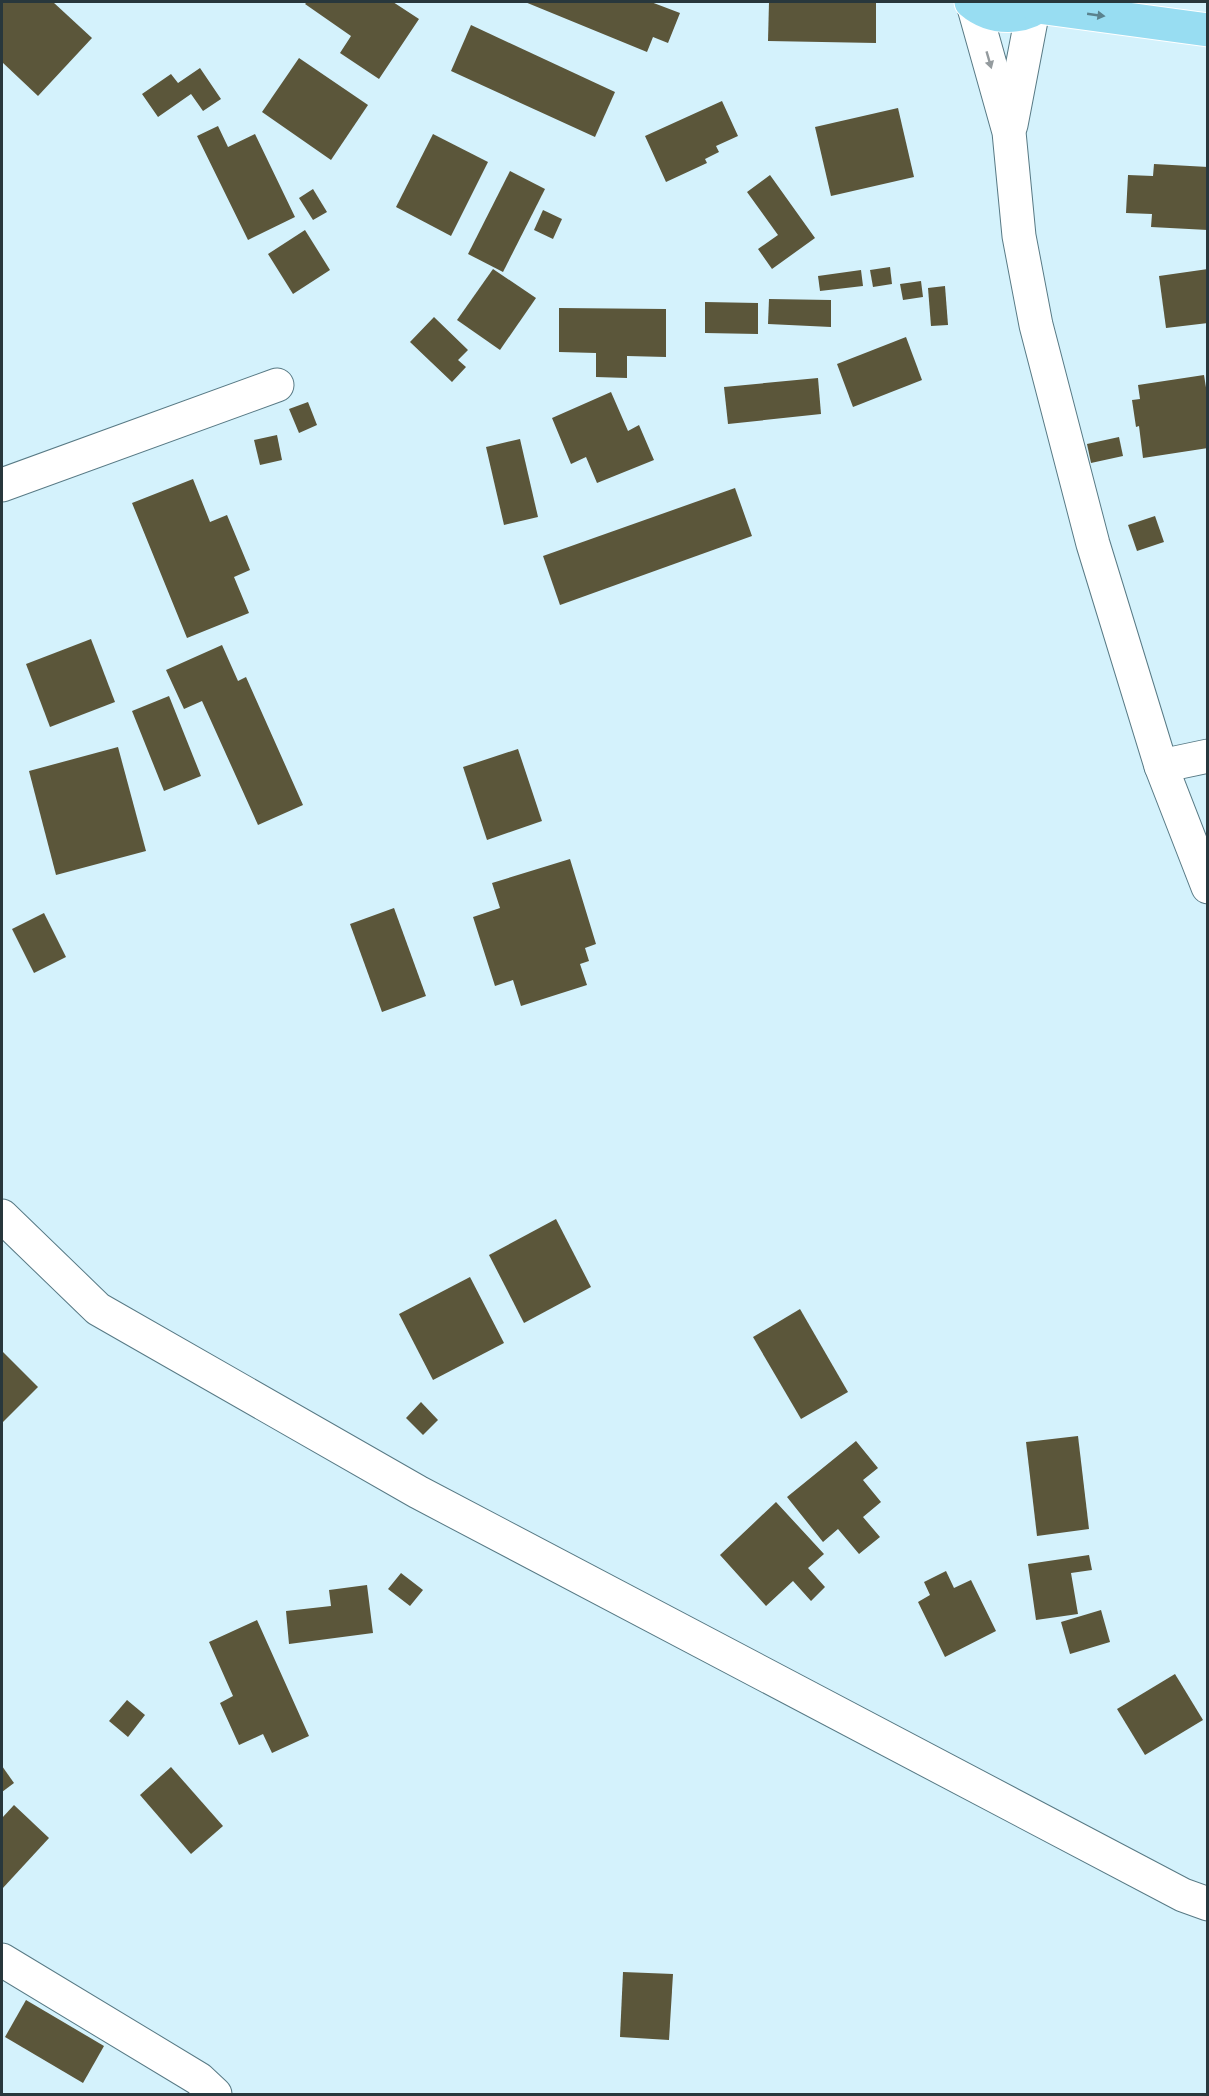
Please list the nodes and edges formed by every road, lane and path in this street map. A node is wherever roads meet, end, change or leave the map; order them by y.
1 (972, 3) edge
2 (1038, 6) edge
3 (1208, 30) edge
4 (1009, 132) junction
5 (277, 385) dead end
6 (2, 485) edge
7 (1208, 756) edge
8 (1161, 766) junction
9 (1208, 887) edge
10 (2, 1216) edge
11 (1208, 1904) edge
12 (2, 1960) edge
13 (215, 2094) edge

1 - 2 main road
1 -> 4 street
2 -> 3 main road
2 - 4 street
4 - 8 street
5 - 6 street
7 - 8 street
8 - 9 street
10 - 11 street
12 - 13 street

